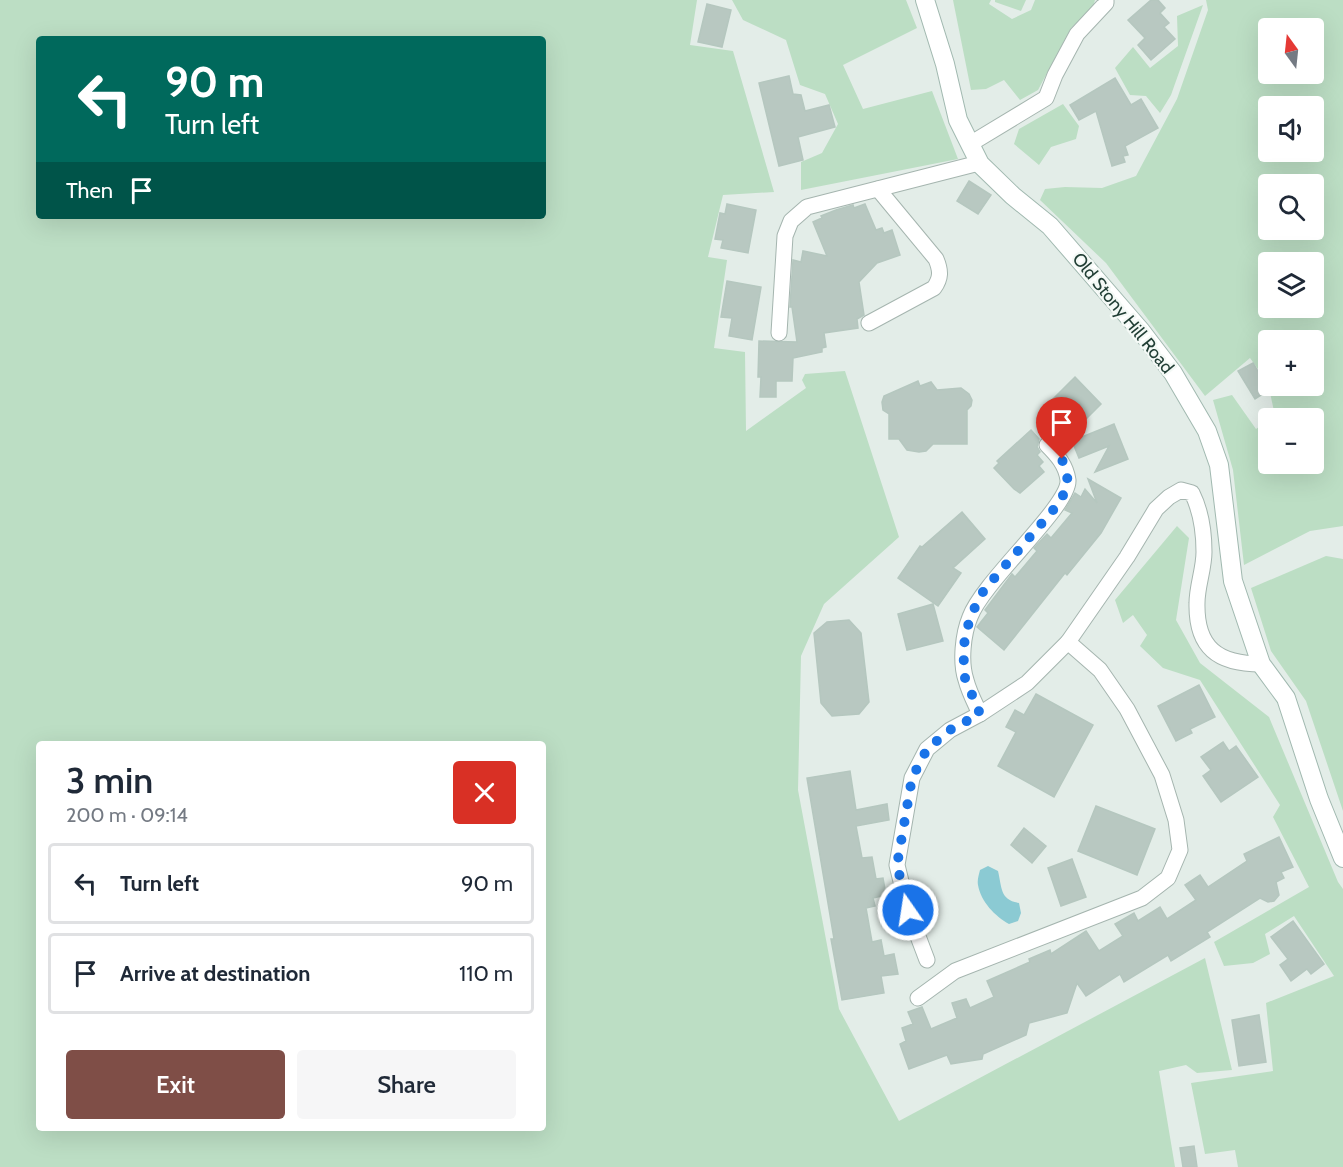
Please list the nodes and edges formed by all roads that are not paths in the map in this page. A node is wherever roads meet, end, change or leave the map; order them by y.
1 (924, 0) edge
2 (1106, 0) edge
3 (970, 144) junction
4 (979, 163) junction
5 (878, 189) junction
6 (869, 323) dead end
7 (779, 333) dead end
8 (1047, 445) dead end
9 (1068, 642) junction
10 (1261, 664) junction
11 (980, 714) junction
12 (1343, 858) edge
13 (927, 960) dead end
14 (918, 998) dead end

1 - 3 street, Old Stony Hill Road
2 - 3 street
3 - 4 street, Old Stony Hill Road
4 - 5 street
4 - 10 street, Old Stony Hill Road
5 - 6 street
5 - 7 street
8 - 11 street
9 - 10 street
9 - 11 street
9 - 14 street
10 - 12 street, Old Stony Hill Road
11 - 13 street

